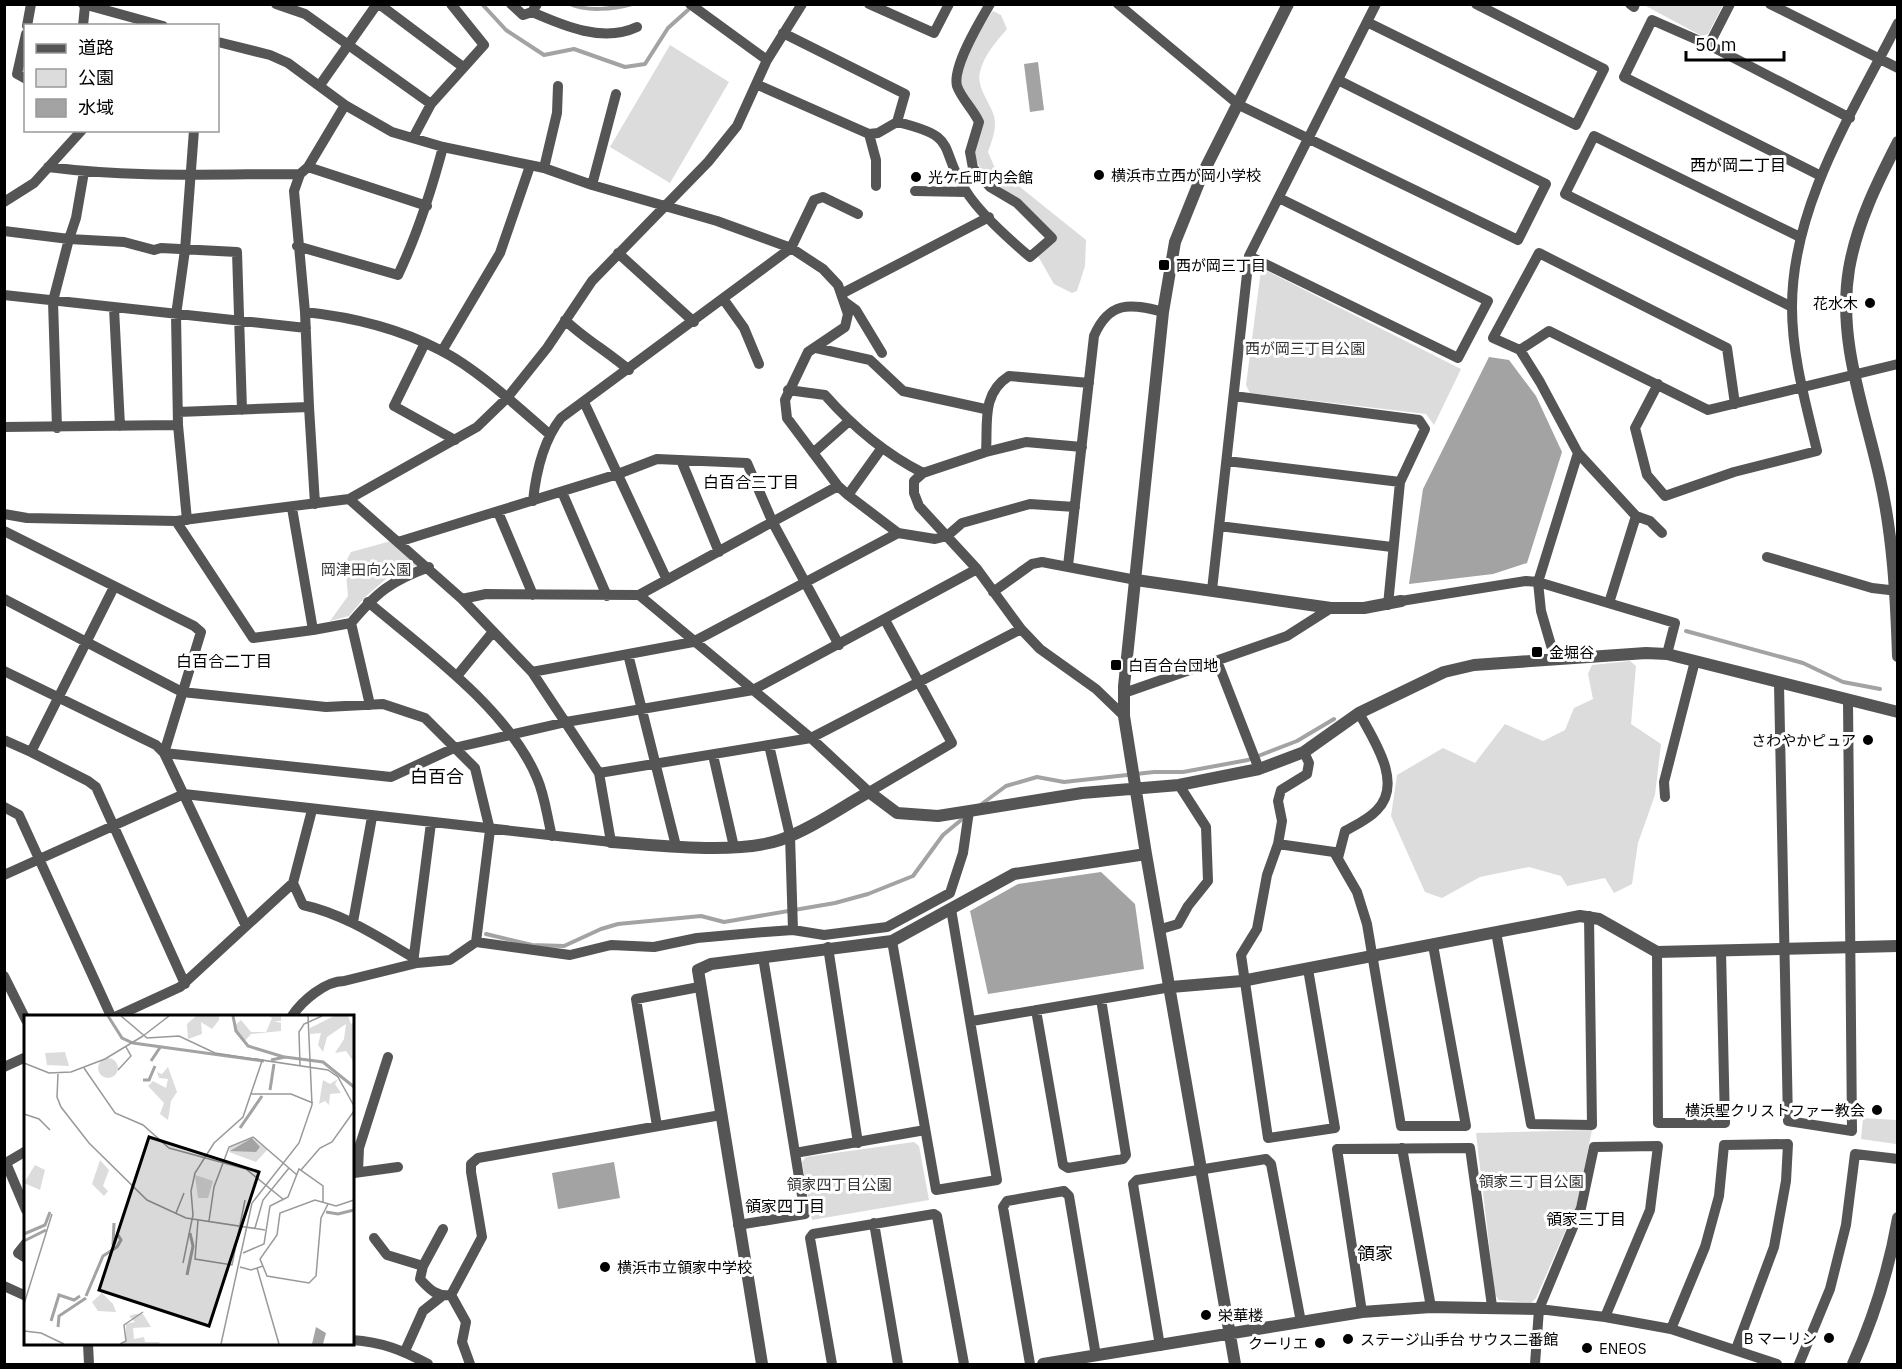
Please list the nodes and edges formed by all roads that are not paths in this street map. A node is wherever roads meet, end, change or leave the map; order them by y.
1 (31, 4) edge
2 (276, 4) edge
3 (378, 4) edge
4 (451, 4) edge
5 (511, 4) edge
6 (690, 4) edge
7 (949, 4) edge
8 (990, 4) edge
9 (1118, 4) edge
10 (1288, 4) edge
11 (1376, 4) edge
12 (1476, 4) edge
13 (1630, 4) edge
14 (1635, 4) edge
15 (1730, 4) edge
16 (1770, 4) edge
17 (86, 5) edge
18 (798, 6) edge
19 (874, 6) edge
20 (535, 8) edge
21 (1367, 22) junction
22 (1898, 22) edge
23 (27, 24) edge
24 (83, 24) edge
25 (156, 24) edge
26 (637, 27) dead end
27 (783, 33) junction
28 (219, 42) edge
29 (24, 43) edge
30 (349, 45) junction
31 (1709, 45) junction
32 (1879, 59) junction
33 (767, 60) junction
34 (463, 67) junction
35 (1898, 68) edge
36 (24, 78) edge
37 (1338, 80) junction
38 (320, 85) junction
39 (758, 85) junction
40 (558, 86) dead end
41 (616, 94) dead end
42 (430, 104) junction
43 (345, 105) junction
44 (1239, 105) junction
45 (1850, 118) junction
46 (897, 122) junction
47 (80, 132) edge
48 (194, 132) edge
49 (869, 134) junction
50 (414, 136) junction
51 (1308, 140) junction
52 (1898, 142) edge
53 (443, 147) junction
54 (530, 166) junction
55 (48, 167) junction
56 (544, 168) junction
57 (304, 170) junction
58 (84, 172) junction
59 (1819, 175) junction
60 (192, 176) junction
61 (592, 185) junction
62 (876, 186) dead end
63 (915, 191) dead end
64 (966, 192) junction
65 (1279, 198) junction
66 (4, 202) edge
67 (666, 205) junction
68 (427, 206) junction
69 (858, 214) dead end
70 (989, 217) junction
71 (4, 231) edge
72 (1800, 237) junction
73 (69, 239) junction
74 (297, 246) junction
75 (791, 248) junction
76 (185, 250) junction
77 (618, 253) junction
78 (1249, 256) junction
79 (4, 295) edge
80 (844, 297) junction
81 (724, 300) junction
82 (53, 301) junction
83 (1792, 307) junction
84 (114, 308) junction
85 (305, 312) junction
86 (1163, 312) junction
87 (176, 315) junction
88 (565, 320) junction
89 (240, 321) junction
90 (694, 322) junction
91 (306, 328) junction
92 (425, 343) junction
93 (816, 348) junction
94 (1520, 350) junction
95 (442, 351) junction
96 (882, 353) dead end
97 (759, 364) dead end
98 (1898, 364) edge
99 (629, 370) junction
100 (1854, 376) junction
101 (1089, 383) junction
102 (1658, 384) junction
103 (1802, 388) junction
104 (788, 390) junction
105 (1234, 396) junction
106 (507, 398) junction
107 (584, 402) junction
108 (1735, 404) junction
109 (309, 407) junction
110 (985, 409) junction
111 (242, 410) junction
112 (178, 412) junction
113 (848, 422) junction
114 (178, 425) junction
115 (120, 426) junction
116 (4, 427) edge
117 (57, 428) junction
118 (549, 434) junction
119 (455, 440) junction
120 (1082, 447) junction
121 (881, 449) junction
122 (986, 452) junction
123 (813, 453) junction
124 (1578, 453) junction
125 (681, 460) junction
126 (1227, 461) junction
127 (923, 473) junction
128 (618, 474) junction
129 (1400, 482) junction
130 (838, 486) junction
131 (562, 492) junction
132 (848, 495) junction
133 (349, 499) junction
134 (533, 501) junction
135 (315, 504) junction
136 (1075, 507) junction
137 (292, 508) junction
138 (498, 512) junction
139 (4, 514) edge
140 (1636, 516) junction
141 (181, 520) junction
142 (773, 523) junction
143 (1219, 526) junction
144 (898, 532) junction
145 (1662, 533) dead end
146 (6, 534) edge
147 (947, 536) junction
148 (398, 542) junction
149 (1392, 547) junction
150 (719, 552) junction
151 (1767, 557) dead end
152 (1068, 566) junction
153 (429, 567) junction
154 (976, 569) junction
155 (667, 580) junction
156 (1136, 580) junction
157 (805, 582) junction
158 (1538, 582) junction
159 (114, 587) junction
160 (993, 591) junction
161 (1212, 591) junction
162 (1897, 591) edge
163 (533, 595) junction
164 (639, 595) junction
165 (607, 596) junction
166 (4, 599) edge
167 (462, 599) junction
168 (1401, 601) joint
169 (368, 602) junction
170 (1609, 603) junction
171 (1388, 605) junction
172 (1331, 608) junction
173 (885, 620) junction
174 (351, 623) junction
175 (313, 630) junction
176 (1020, 630) junction
177 (492, 633) junction
178 (87, 642) junction
179 (693, 642) junction
180 (839, 645) junction
181 (628, 654) junction
182 (1667, 654) junction
183 (1898, 656) edge
184 (1555, 659) junction
185 (1217, 661) junction
186 (1695, 661) junction
187 (4, 671) edge
188 (532, 672) junction
189 (457, 676) junction
190 (919, 681) junction
191 (1779, 684) junction
192 (753, 690) junction
193 (182, 692) junction
194 (1124, 693) junction
195 (59, 698) junction
196 (1848, 701) junction
197 (370, 705) junction
198 (641, 709) junction
199 (1898, 712) edge
200 (1359, 714) junction
201 (1124, 716) junction
202 (566, 722) junction
203 (511, 735) junction
204 (811, 738) junction
205 (4, 740) edge
206 (769, 745) junction
207 (454, 748) junction
208 (32, 752) junction
209 (1304, 752) junction
210 (164, 753) junction
211 (713, 755) junction
212 (655, 764) junction
213 (1259, 769) junction
214 (599, 773) junction
215 (1179, 785) junction
216 (1137, 787) junction
217 (868, 792) junction
218 (184, 794) junction
219 (1665, 797) dead end
220 (4, 807) edge
221 (312, 810) junction
222 (969, 811) junction
223 (372, 817) junction
224 (431, 823) junction
225 (114, 827) junction
226 (490, 830) junction
227 (552, 836) junction
228 (790, 836) junction
229 (611, 842) junction
230 (1278, 844) junction
231 (676, 846) junction
232 (734, 847) junction
233 (1146, 854) junction
234 (1338, 858) junction
235 (40, 860) junction
236 (4, 875) edge
237 (293, 883) junction
238 (951, 909) junction
239 (1589, 916) junction
240 (353, 922) junction
241 (246, 926) junction
242 (1161, 928) junction
243 (793, 930) junction
244 (1496, 932) junction
245 (892, 941) junction
246 (476, 942) junction
247 (1433, 945) junction
248 (1898, 946) edge
249 (828, 947) junction
250 (1851, 947) junction
251 (1786, 949) junction
252 (1721, 951) junction
253 (1657, 952) junction
254 (1372, 956) junction
255 (763, 957) junction
256 (413, 961) junction
257 (1308, 969) junction
258 (4, 975) edge
259 (1242, 981) junction
260 (185, 984) junction
261 (699, 987) junction
262 (1171, 987) junction
263 (1101, 999) junction
264 (1036, 1010) junction
265 (110, 1015) edge
266 (121, 1015) edge
267 (293, 1015) edge
268 (24, 1016) edge
269 (972, 1021) junction
270 (24, 1058) edge
271 (388, 1058) dead end
272 (4, 1066) edge
273 (721, 1115) junction
274 (657, 1126) junction
275 (925, 1130) junction
276 (858, 1143) junction
277 (1402, 1148) junction
278 (24, 1152) edge
279 (795, 1153) junction
280 (1898, 1159) edge
281 (5, 1163) edge
282 (398, 1167) dead end
283 (1201, 1169) junction
284 (355, 1172) edge
285 (24, 1206) edge
286 (1898, 1218) edge
287 (874, 1223) junction
288 (738, 1225) junction
289 (443, 1230) dead end
290 (374, 1238) dead end
291 (24, 1246) edge
292 (24, 1257) edge
293 (423, 1266) junction
294 (4, 1286) edge
295 (24, 1295) edge
296 (446, 1295) junction
297 (1492, 1306) junction
298 (1431, 1307) junction
299 (1539, 1309) junction
300 (1362, 1312) junction
301 (1605, 1317) junction
302 (1300, 1322) junction
303 (1671, 1329) junction
304 (1231, 1335) junction
305 (354, 1340) edge
306 (88, 1345) edge
307 (1160, 1346) junction
308 (1736, 1349) junction
309 (405, 1351) junction
310 (1096, 1356) junction
311 (88, 1365) edge
312 (428, 1365) edge
313 (470, 1365) edge
314 (762, 1365) edge
315 (832, 1365) edge
316 (898, 1365) edge
317 (964, 1365) edge
318 (1030, 1365) edge
319 (1043, 1365) edge
320 (1235, 1365) edge
321 (1535, 1365) edge
322 (1777, 1365) edge
323 (1799, 1365) edge
324 (1853, 1365) edge

1 - 23 street
2 - 30 street
3 - 30 street
3 - 34 street
4 - 34 street
5 - 20 street
6 - 33 street
7 - 19 street
8 - 70 street
9 - 44 street
10 - 44 street
11 - 21 street
12 - 21 street
13 - 14 street
15 - 31 street
16 - 32 street
17 - 24 street
17 - 25 street
18 - 27 street
20 - 26 street
21 - 37 street
22 - 32 street
27 - 33 street
27 - 46 street
28 - 38 street
29 - 36 street
30 - 38 street
30 - 42 street
31 - 45 street
31 - 59 street
32 - 35 street
32 - 45 street
33 - 39 street
34 - 42 street
37 - 51 street
37 - 51 street
38 - 43 street
39 - 49 street
39 - 67 street
40 - 56 street
41 - 61 street
42 - 50 street
43 - 50 street
43 - 57 street
44 - 51 street
44 - 86 street
45 - 59 street
46 - 49 street
46 - 64 street
47 - 55 street
48 - 60 street
49 - 62 street
50 - 53 street
51 - 65 street
52 - 100 street
53 - 54 street
53 - 68 street
54 - 56 street
54 - 95 street
55 - 58 street
55 - 66 street
56 - 61 street
57 - 60 street
57 - 68 street
57 - 74 street
58 - 60 street
58 - 73 street
59 - 72 street
60 - 76 street
61 - 67 street
63 - 64 street
64 - 70 street
65 - 78 street
65 - 78 street
67 - 75 street
67 - 77 street
68 - 74 street
69 - 75 street
70 - 80 street
71 - 73 street
72 - 83 street
72 - 83 street
73 - 76 street
73 - 82 street
74 - 85 street
75 - 80 street
75 - 81 street
76 - 87 street
76 - 89 street
77 - 88 street
77 - 90 street
78 - 105 street
79 - 82 street
80 - 93 street
80 - 96 street
81 - 90 street
81 - 97 street
82 - 84 street
82 - 117 street
83 - 103 street
84 - 87 street
84 - 115 street
85 - 91 street
85 - 92 street
86 - 101 street
86 - 156 street
87 - 89 street
87 - 112 street
88 - 99 street
88 - 106 street
89 - 91 street
89 - 111 street
90 - 99 street
91 - 109 street
92 - 95 street
92 - 119 street
93 - 104 street
93 - 110 street
94 - 102 street
94 - 108 street
94 - 124 street
95 - 106 street
98 - 100 street
99 - 107 street
100 - 103 street
100 - 162 street
101 - 110 street
101 - 120 street
102 - 103 street
102 - 108 street
103 - 108 street
104 - 113 street
104 - 123 street
105 - 126 street
105 - 129 street
106 - 118 street
106 - 119 street
107 - 118 street
107 - 128 street
109 - 111 street
109 - 135 street
110 - 122 street
111 - 112 street
112 - 114 street
113 - 121 street
113 - 123 street
114 - 115 street
114 - 141 street
115 - 117 street
116 - 117 street
118 - 134 street
119 - 133 street
120 - 122 street
120 - 136 street
121 - 127 street
121 - 132 street
122 - 127 street
123 - 130 street
124 - 140 street
124 - 158 street
125 - 128 street
125 - 142 street
125 - 150 street
126 - 129 street
126 - 143 street
127 - 147 street
128 - 131 street
128 - 155 street
129 - 149 street
130 - 132 street
130 - 142 street
131 - 134 street
131 - 165 street
132 - 144 street
133 - 135 street
133 - 148 street
134 - 138 street
135 - 137 street
136 - 147 street
136 - 152 street
137 - 141 street
137 - 175 street
138 - 148 street
138 - 163 street
139 - 141 street
140 - 145 street
140 - 170 street
141 - 175 street
142 - 150 street
142 - 157 street
143 - 149 street
143 - 161 street
144 - 147 street
144 - 157 street
146 - 159 street
147 - 154 street
148 - 153 street
149 - 171 street
150 - 155 street
151 - 162 street
152 - 156 street
152 - 160 street
153 - 167 street
153 - 169 street
154 - 160 street
154 - 173 street
155 - 164 street
156 - 161 street
156 - 194 street
157 - 179 street
157 - 180 street
158 - 168 street
158 - 170 street
158 - 184 street
159 - 178 street
159 - 193 street
160 - 176 street
161 - 172 street
162 - 183 street
163 - 165 street
163 - 167 street
164 - 165 street
164 - 179 street
166 - 178 street
167 - 177 street
168 - 171 street
169 - 174 street
169 - 189 street
170 - 182 street
171 - 172 street
172 - 185 street
173 - 180 street
173 - 190 street
174 - 175 street
174 - 197 street
176 - 190 street
176 - 201 street
177 - 188 street
177 - 189 street
178 - 193 street
178 - 195 street
179 - 181 street
179 - 192 street
180 - 192 street
181 - 188 street
181 - 198 street
182 - 184 street
182 - 186 street
184 - 200 street
185 - 194 street
185 - 213 street
186 - 191 street
186 - 219 street
187 - 195 street
188 - 202 street
189 - 203 street
190 - 204 street
190 - 217 street
191 - 196 street
191 - 251 street
192 - 198 street
192 - 204 street
193 - 197 street
193 - 210 street
194 - 201 street
195 - 208 street
195 - 210 street
196 - 199 street
196 - 250 street
197 - 207 street
198 - 202 street
198 - 212 street
200 - 209 street
200 - 234 street
201 - 216 street
202 - 203 street
202 - 214 street
203 - 207 street
203 - 227 street
204 - 206 street
204 - 217 street
205 - 208 street
206 - 211 street
206 - 228 street
207 - 210 street
207 - 226 street
208 - 225 street
209 - 213 street
209 - 230 street
210 - 218 street
211 - 212 street
211 - 232 street
212 - 214 street
212 - 231 street
213 - 215 street
214 - 229 street
215 - 216 street
215 - 242 street
216 - 222 street
216 - 233 street
217 - 222 street
217 - 228 street
218 - 221 street
218 - 225 street
218 - 241 street
220 - 235 street
221 - 223 street
221 - 237 street
222 - 243 street
223 - 224 street
223 - 240 street
224 - 226 street
224 - 256 street
225 - 235 street
225 - 260 street
226 - 227 street
226 - 246 street
227 - 229 street
228 - 232 street
228 - 243 street
229 - 231 street
230 - 234 street
230 - 259 street
231 - 232 street
233 - 238 street
233 - 242 street
234 - 254 street
235 - 236 street
235 - 265 street
237 - 240 street
237 - 241 street
238 - 245 street
238 - 269 street
239 - 244 street
239 - 244 street
239 - 253 street
240 - 256 street
241 - 260 street
242 - 262 street
243 - 246 street
244 - 247 street
245 - 249 street
245 - 275 street
246 - 256 street
247 - 254 street
247 - 254 street
248 - 250 street
249 - 255 street
249 - 276 street
250 - 251 street
250 - 251 street
251 - 252 street
252 - 253 street
252 - 253 street
254 - 257 street
255 - 261 street
255 - 279 street
256 - 267 street
257 - 259 street
257 - 259 street
258 - 268 street
259 - 262 street
260 - 266 street
261 - 273 street
261 - 274 street
262 - 263 street
262 - 283 street
263 - 264 street
263 - 264 street
264 - 269 street
269 - 275 street
270 - 272 street
271 - 284 street
273 - 274 street
273 - 288 street
274 - 296 street
275 - 276 street
276 - 279 street
277 - 297 street
277 - 298 street
277 - 300 street
278 - 281 street
279 - 288 street
280 - 323 street
281 - 285 street
282 - 284 street
283 - 302 street
283 - 304 street
283 - 307 street
286 - 324 street
287 - 315 street
287 - 316 street
287 - 317 street
288 - 314 street
289 - 293 street
290 - 293 street
291 - 292 street
293 - 296 street
294 - 295 street
296 - 309 street
296 - 313 street
297 - 298 street
297 - 299 street
298 - 300 street
299 - 301 street
299 - 301 street
299 - 321 street
300 - 302 street
301 - 303 street
302 - 304 street
303 - 308 street
303 - 308 street
304 - 307 street
304 - 320 street
305 - 309 street
306 - 311 street
307 - 310 street
308 - 322 street
309 - 312 street
310 - 318 street
310 - 319 street

